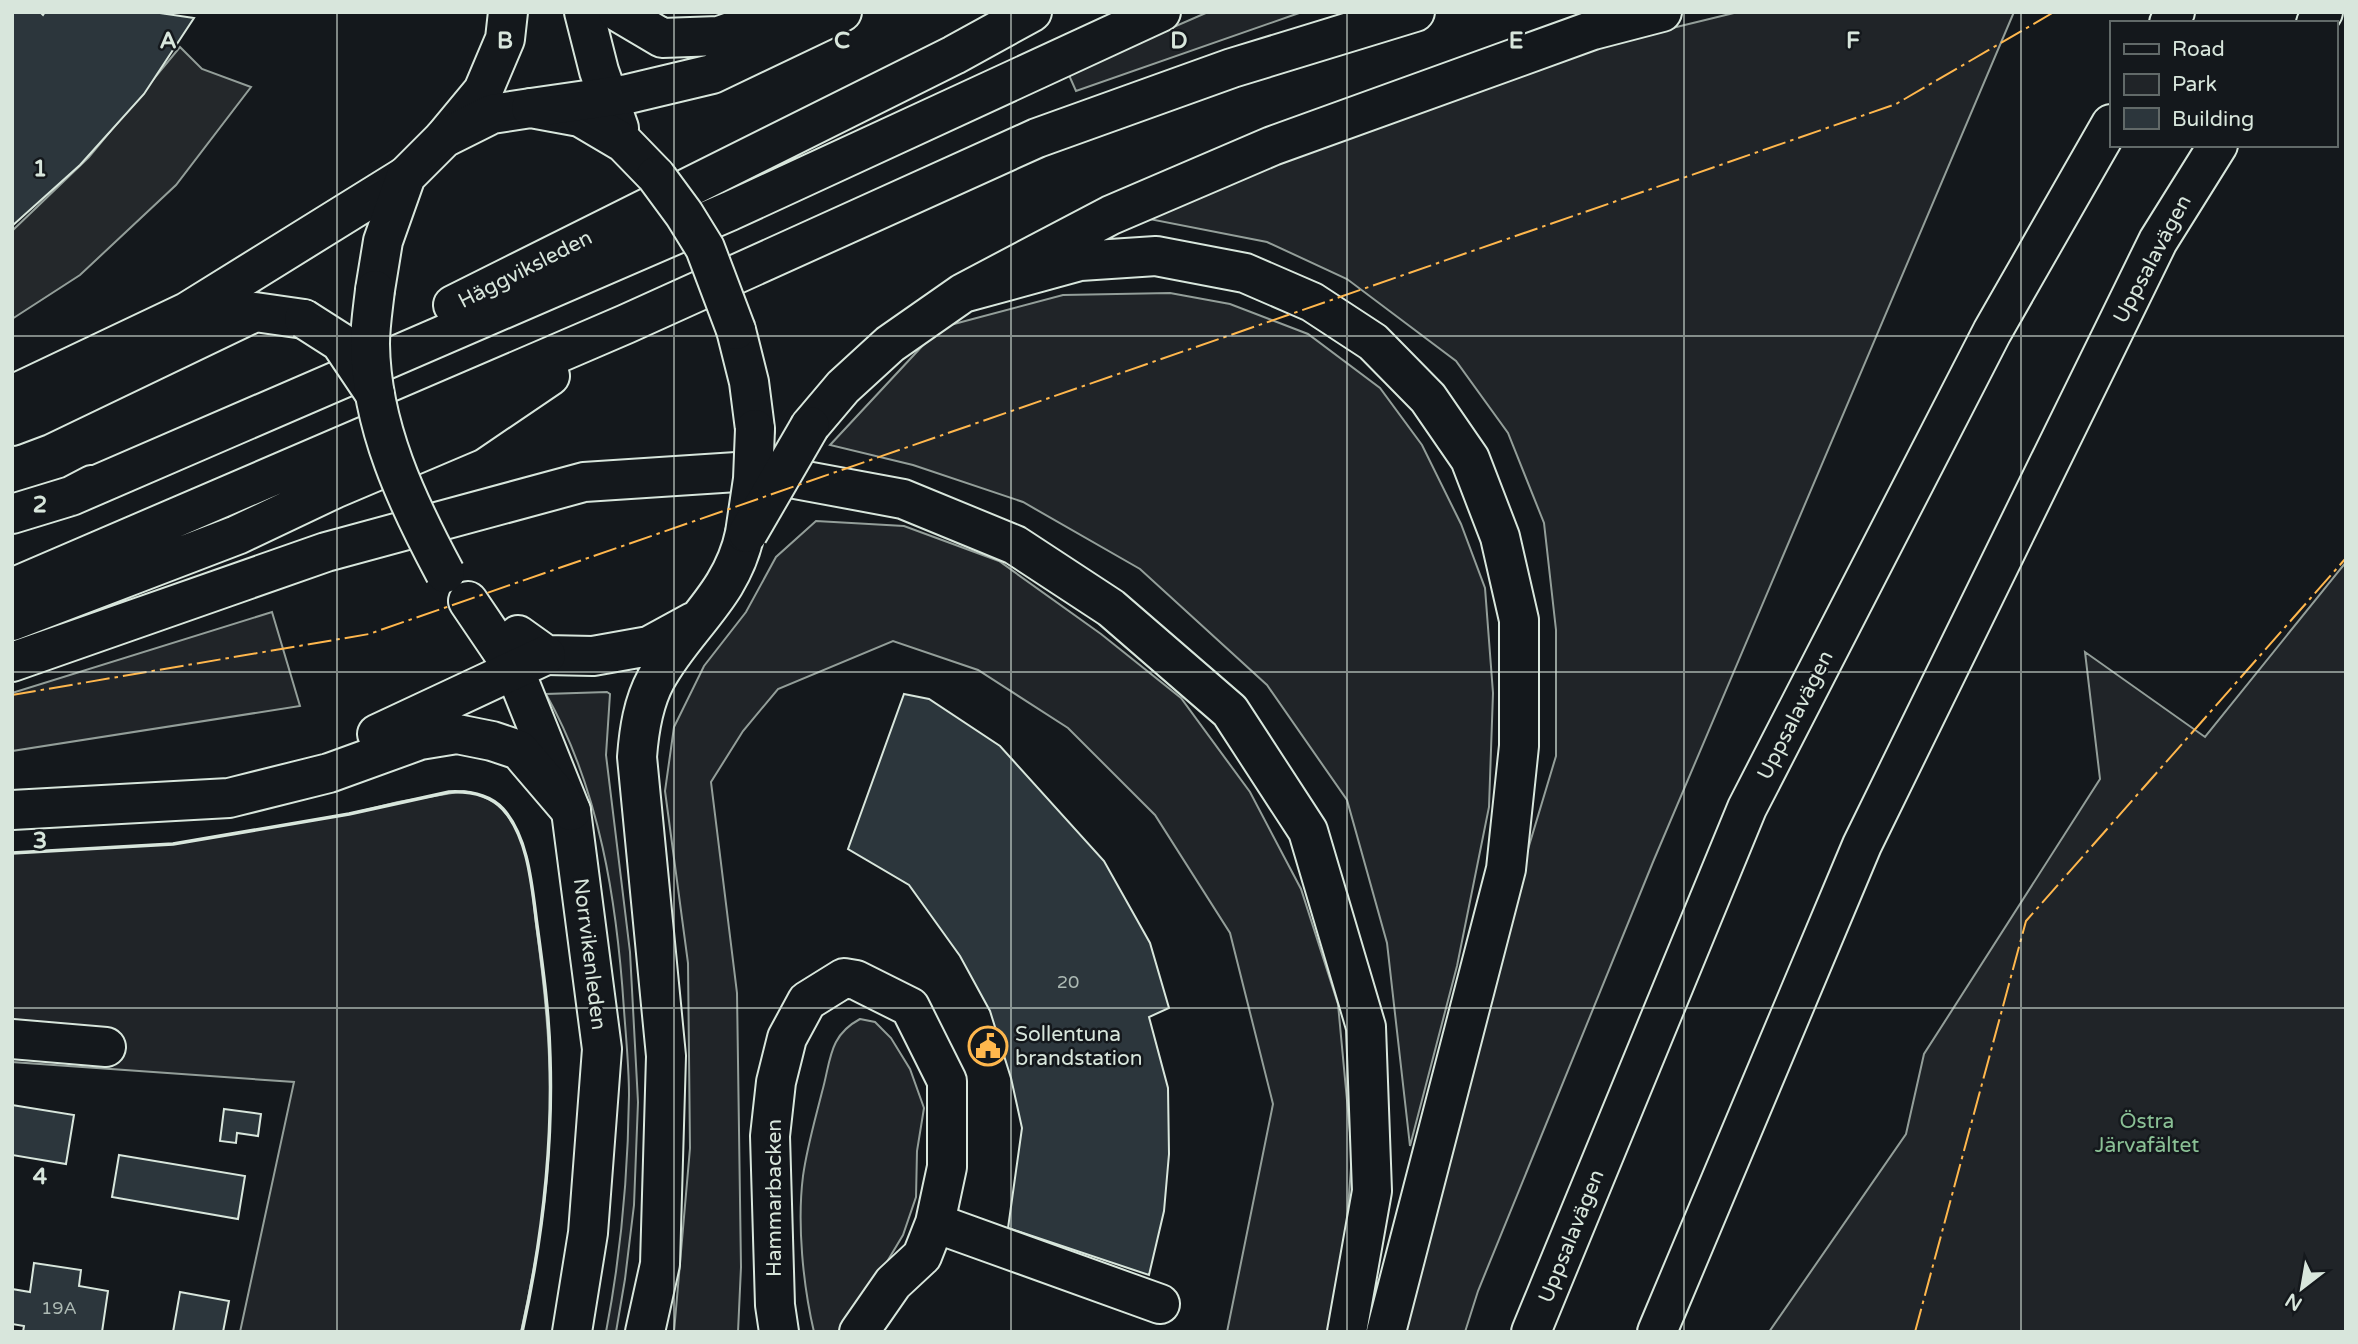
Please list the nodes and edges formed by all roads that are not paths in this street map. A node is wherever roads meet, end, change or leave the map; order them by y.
1 (508, 12) edge
2 (584, 12) edge
3 (618, 12) edge
4 (787, 12) edge
5 (842, 12) edge
6 (1032, 12) edge
7 (1161, 12) edge
8 (1415, 12) edge
9 (1662, 12) edge
10 (608, 97) junction
11 (531, 108) junction
12 (2110, 126) edge
13 (444, 138) junction
14 (624, 143) junction
15 (2217, 147) edge
16 (2226, 147) edge
17 (406, 176) junction
18 (2158, 241) junction
19 (963, 293) junction
20 (626, 324) junction
21 (375, 394) junction
22 (12, 395) edge
23 (12, 426) edge
24 (71, 496) junction
25 (12, 514) edge
26 (745, 537) junction
27 (12, 589) edge
28 (700, 618) junction
29 (12, 621) edge
30 (12, 662) edge
31 (530, 662) junction
32 (133, 804) junction
33 (12, 810) edge
34 (571, 811) junction
35 (12, 1040) edge
36 (106, 1047) dead end
37 (934, 1223) junction
38 (1160, 1304) dead end
39 (572, 1332) edge
40 (645, 1332) edge
41 (779, 1332) edge
42 (859, 1332) edge
43 (1347, 1332) edge
44 (1386, 1332) edge
45 (1531, 1332) edge
46 (1657, 1332) edge

1 - 13 main road
2 - 10 main road
3 - 4 main road
5 - 10 main road
6 - 24 main road, Häggviksleden
7 - 24 main road
8 - 20 main road
9 - 19 main road
10 - 11 main road
10 - 14 main road
11 - 13 main road
11 - 14 main road
12 - 45 main road, Uppsalavägen
13 - 17 main road
14 - 26 main road, bridge
15 - 18 main road, Uppsalavägen
16 - 18 main road
17 - 21 main road, bridge
17 - 22 main road
18 - 46 main road, Uppsalavägen
19 - 26 main road, bridge
19 - 44 main road
20 - 27 main road
20 - 29 main road
21 - 23 main road, bridge
21 - 31 main road, Norrvikenleden, bridge
24 - 25 main road, Häggviksleden
26 - 28 main road
28 - 31 main road
28 - 40 main road
30 - 43 main road
31 - 32 main road
31 - 34 main road, Norrvikenleden
32 - 33 main road
32 - 34 main road
34 - 39 main road, Norrvikenleden
35 - 36 main road
37 - 38 main road
37 - 41 main road, Hammarbacken
37 - 42 main road, Hammarbacken

